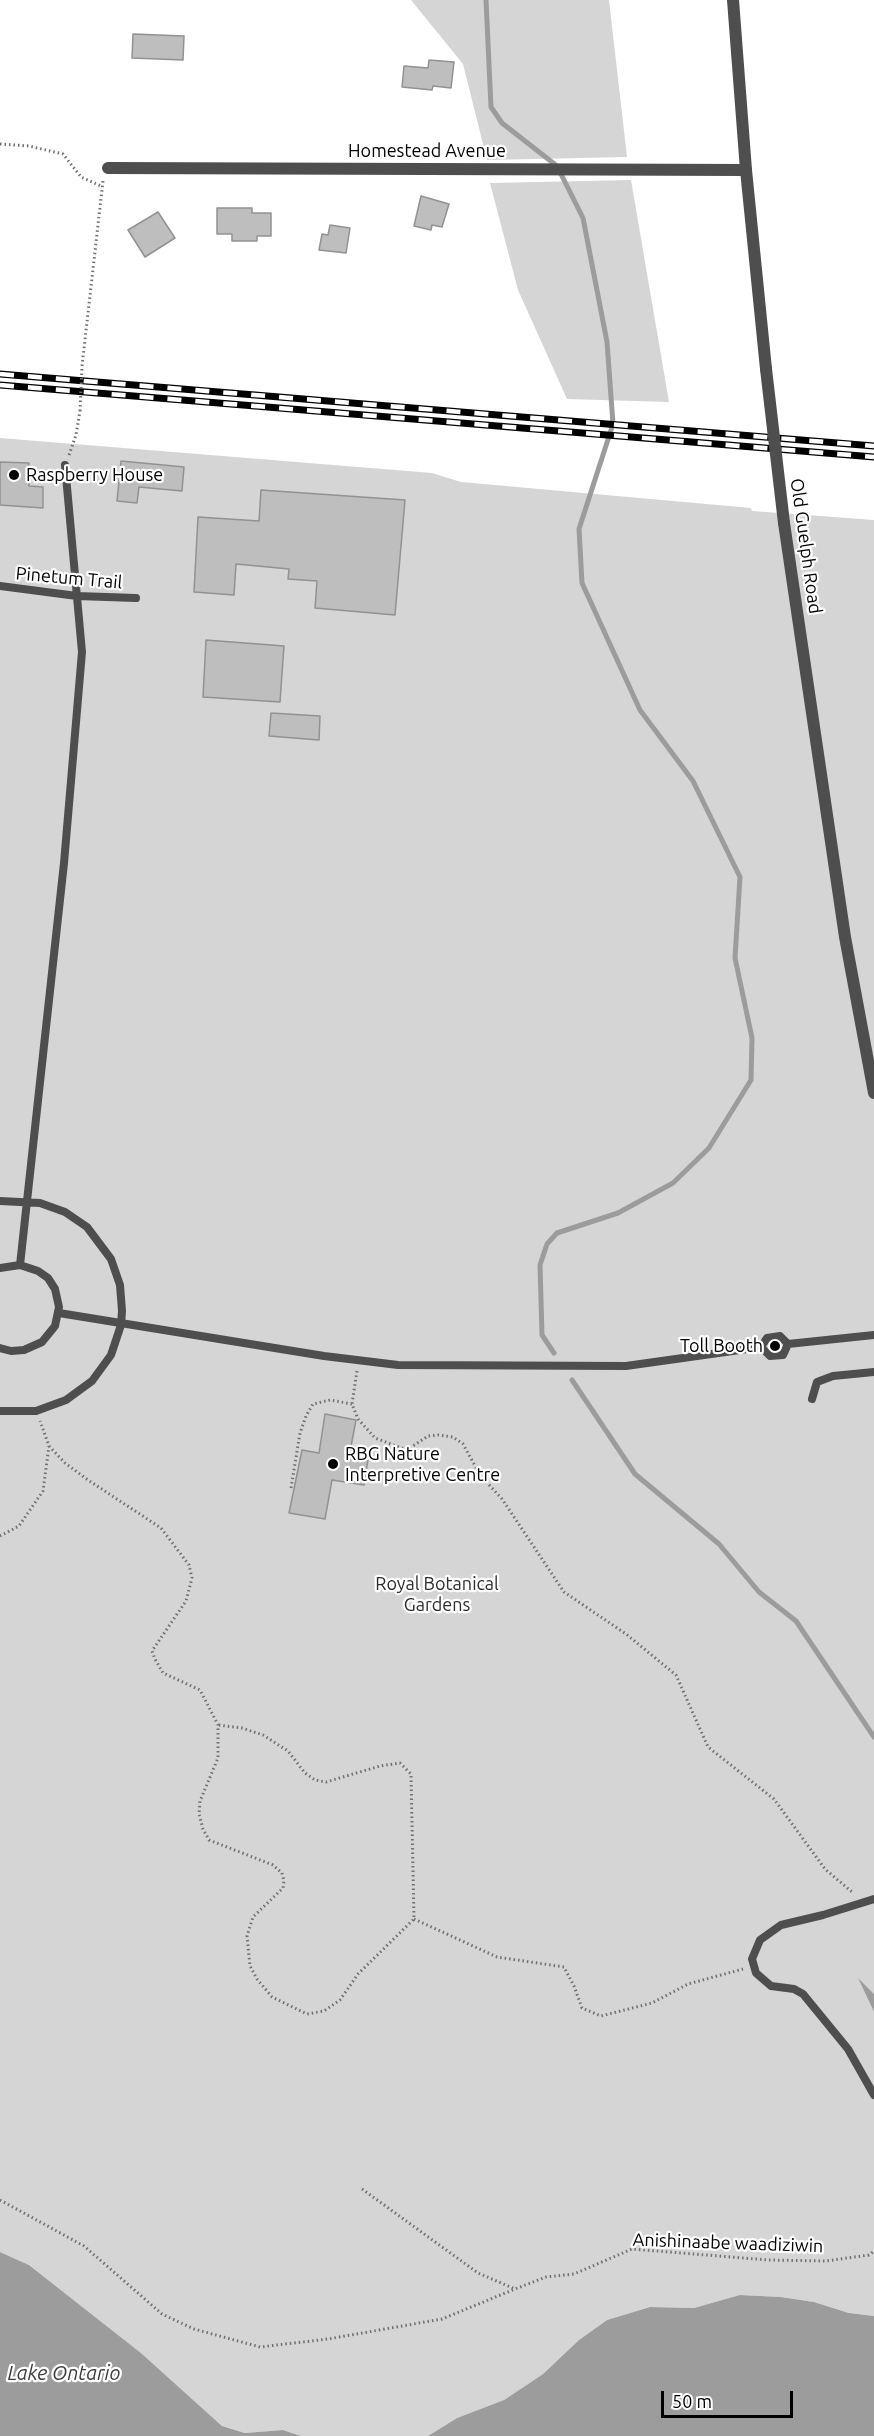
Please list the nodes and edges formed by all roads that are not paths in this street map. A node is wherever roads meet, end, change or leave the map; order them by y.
1 (733, 0) edge
2 (108, 168) road end
3 (746, 170) junction
4 (65, 465) road end
5 (0, 586) edge
6 (77, 596) junction
7 (136, 598) dead end
8 (874, 1093) edge
9 (0, 1201) edge
10 (27, 1201) junction
11 (20, 1265) junction
12 (0, 1268) edge
13 (59, 1314) junction
14 (121, 1325) junction
15 (874, 1335) edge
16 (788, 1344) junction
17 (761, 1347) junction
18 (0, 1348) edge
19 (874, 1372) edge
20 (812, 1399) dead end
21 (0, 1411) edge
22 (874, 1899) edge
23 (874, 2094) edge

1 - 3 street, Old Guelph Road
2 - 3 street, Homestead Avenue
3 - 8 street, Old Guelph Road, bridge
4 - 6 lane
5 - 6 lane, Pinetum Trail
6 - 7 lane, Pinetum Trail
6 - 10 lane
9 - 10 lane
10 - 11 lane
10 - 14 lane
11 - 12 lane
11 - 13 lane
13 - 14 lane
13 - 18 lane
14 - 17 lane
14 - 21 lane
15 - 16 lane
16 - 17 lane
16 - 17 lane
19 - 20 lane
22 - 23 lane

